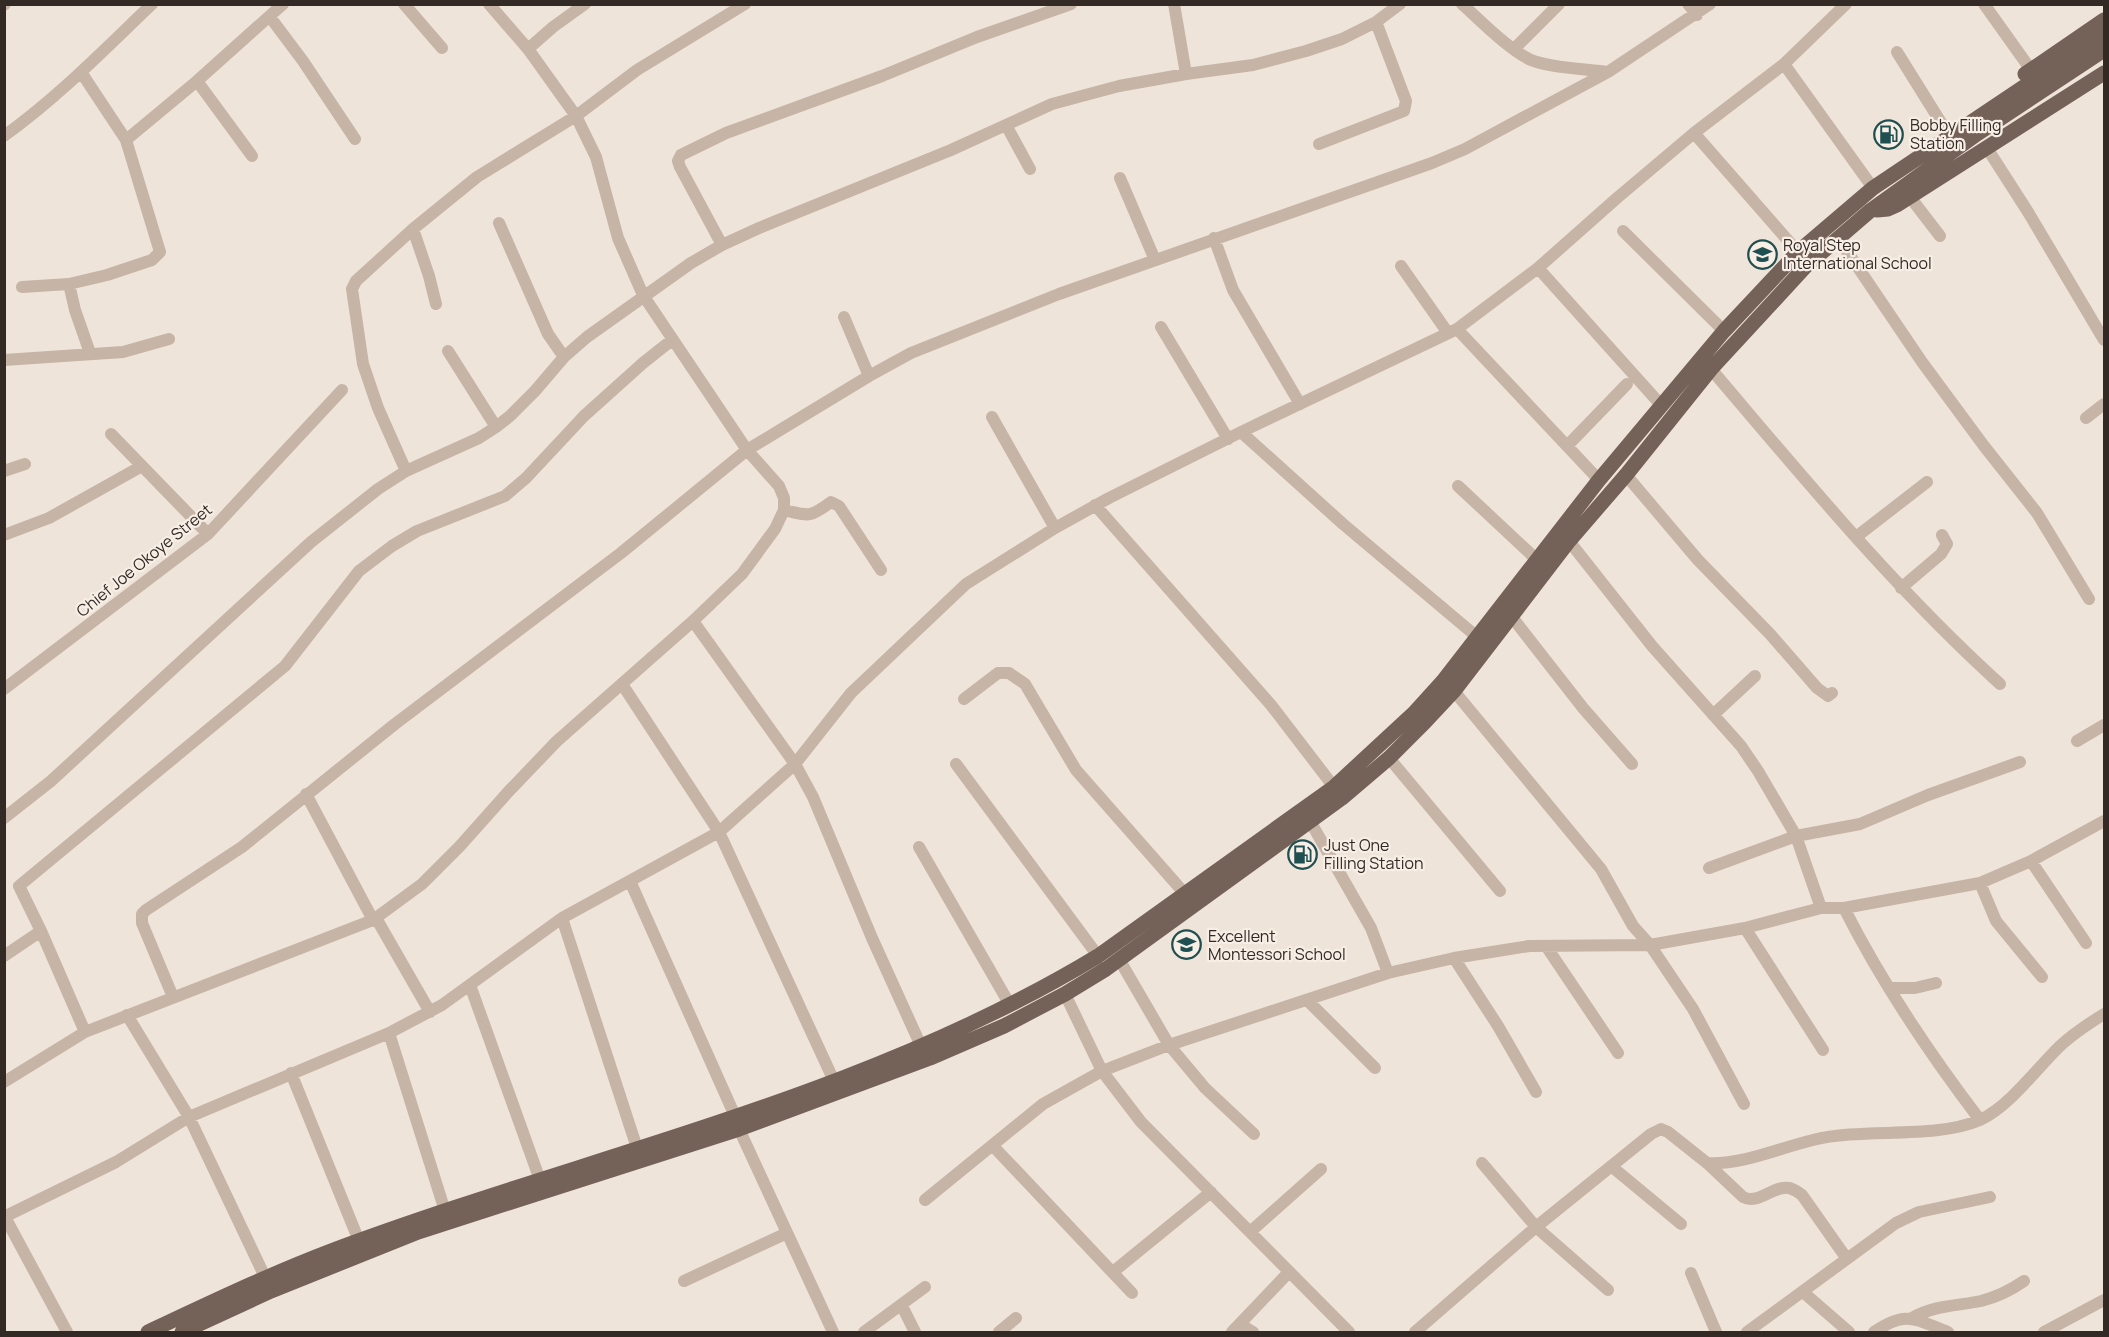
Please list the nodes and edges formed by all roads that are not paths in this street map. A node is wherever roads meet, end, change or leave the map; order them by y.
1 (152, 4) edge
2 (283, 4) edge
3 (404, 4) edge
4 (489, 4) edge
5 (585, 4) edge
6 (746, 4) edge
7 (1071, 4) edge
8 (1174, 4) edge
9 (1400, 4) edge
10 (1462, 4) edge
11 (1559, 4) edge
12 (1688, 4) edge
13 (1710, 4) edge
14 (1846, 4) edge
15 (1984, 4) edge
16 (1697, 15) junction
17 (270, 17) junction
18 (2104, 20) edge
19 (1376, 22) junction
20 (2104, 33) edge
21 (442, 48) dead end
22 (528, 49) junction
23 (1514, 49) junction
24 (2104, 50) edge
25 (1897, 52) dead end
26 (1785, 64) junction
27 (2031, 70) junction
28 (81, 72) junction
29 (1608, 72) junction
30 (2104, 73) edge
31 (1186, 74) junction
32 (197, 81) junction
33 (576, 116) junction
34 (1006, 125) junction
35 (1945, 129) junction
36 (1694, 133) junction
37 (4, 136) edge
38 (356, 139) dead end
39 (126, 140) junction
40 (1319, 144) dead end
41 (1987, 148) junction
42 (252, 156) dead end
43 (1030, 169) dead end
44 (1908, 174) junction
45 (1120, 178) dead end
46 (1877, 185) junction
47 (1910, 197) junction
48 (1871, 210) junction
49 (499, 223) dead end
50 (413, 229) junction
51 (1623, 231) dead end
52 (1940, 236) dead end
53 (1214, 238) junction
54 (1838, 238) junction
55 (722, 245) junction
56 (1798, 252) junction
57 (1155, 260) junction
58 (1401, 266) dead end
59 (1538, 268) junction
60 (69, 284) junction
61 (22, 287) dead end
62 (643, 295) junction
63 (436, 304) dead end
64 (844, 317) dead end
65 (1161, 327) dead end
66 (1452, 331) junction
67 (1724, 331) junction
68 (169, 339) dead end
69 (672, 340) junction
70 (2104, 340) edge
71 (448, 351) dead end
72 (90, 353) junction
73 (564, 357) junction
74 (4, 360) edge
75 (1711, 369) junction
76 (869, 376) junction
77 (1628, 384) dead end
78 (342, 390) dead end
79 (1300, 404) junction
80 (2104, 404) edge
81 (1661, 405) junction
82 (992, 417) dead end
83 (2086, 418) dead end
84 (496, 427) junction
85 (1241, 432) junction
86 (111, 434) dead end
87 (1228, 439) junction
88 (1567, 446) junction
89 (747, 450) junction
90 (25, 464) dead end
91 (142, 466) junction
92 (4, 471) edge
93 (406, 471) junction
94 (1626, 476) junction
95 (1599, 480) junction
96 (1927, 482) dead end
97 (1458, 486) dead end
98 (1095, 505) junction
99 (784, 510) junction
100 (1055, 528) junction
101 (208, 534) junction
102 (4, 535) edge
103 (1942, 535) dead end
104 (1856, 537) junction
105 (1569, 542) junction
106 (1536, 559) junction
107 (881, 570) dead end
108 (1901, 588) junction
109 (2089, 599) dead end
110 (1512, 617) junction
111 (693, 621) junction
112 (1476, 636) junction
113 (1755, 676) dead end
114 (622, 684) junction
115 (2000, 684) dead end
116 (4, 689) edge
117 (1454, 691) junction
118 (1832, 693) dead end
119 (964, 699) dead end
120 (1713, 715) junction
121 (2104, 725) edge
122 (2077, 741) dead end
123 (1389, 758) junction
124 (2019, 762) dead end
125 (795, 764) junction
126 (1632, 764) dead end
127 (956, 765) dead end
128 (1334, 788) junction
129 (306, 794) junction
130 (4, 818) edge
131 (2104, 820) edge
132 (1310, 821) junction
133 (719, 832) junction
134 (1796, 836) junction
135 (919, 847) dead end
136 (2031, 861) junction
137 (1709, 868) dead end
138 (630, 880) junction
139 (1980, 883) junction
140 (1500, 891) dead end
141 (1186, 895) junction
142 (1821, 908) junction
143 (1844, 908) junction
144 (562, 918) junction
145 (374, 919) junction
146 (1744, 928) junction
147 (41, 931) junction
148 (2086, 943) dead end
149 (1650, 945) junction
150 (1546, 946) junction
151 (4, 956) edge
152 (1098, 956) junction
153 (1454, 958) junction
154 (1119, 959) junction
155 (1388, 973) junction
156 (2042, 977) dead end
157 (1936, 983) dead end
158 (470, 985) junction
159 (1889, 988) junction
160 (1065, 994) junction
161 (173, 997) junction
162 (1307, 1000) junction
163 (1010, 1005) junction
164 (430, 1011) junction
165 (2104, 1014) edge
166 (127, 1015) junction
167 (85, 1032) junction
168 (389, 1033) junction
169 (1169, 1045) junction
170 (921, 1046) junction
171 (1823, 1050) dead end
172 (1618, 1053) dead end
173 (1376, 1068) dead end
174 (1102, 1071) junction
175 (291, 1073) junction
176 (834, 1081) junction
177 (4, 1082) edge
178 (1536, 1092) dead end
179 (1744, 1104) dead end
180 (189, 1117) junction
181 (1980, 1120) junction
182 (737, 1122) junction
183 (1254, 1134) dead end
184 (993, 1146) junction
185 (637, 1148) junction
186 (1482, 1162) dead end
187 (1707, 1163) junction
188 (1611, 1166) junction
189 (1321, 1169) dead end
190 (540, 1180) junction
191 (1211, 1192) junction
192 (1990, 1197) dead end
193 (925, 1200) dead end
194 (445, 1211) junction
195 (5, 1217) edge
196 (1681, 1224) dead end
197 (1536, 1227) junction
198 (1250, 1232) junction
199 (787, 1233) junction
200 (359, 1241) junction
201 (1847, 1259) junction
202 (1113, 1272) junction
203 (1289, 1272) junction
204 (1691, 1273) dead end
205 (265, 1277) junction
206 (684, 1281) dead end
207 (2024, 1281) dead end
208 (925, 1287) dead end
209 (1608, 1290) dead end
210 (1803, 1292) junction
211 (1132, 1293) dead end
212 (2104, 1300) edge
213 (902, 1306) junction
214 (1016, 1317) dead end
215 (1912, 1318) junction
216 (1236, 1328) edge
217 (67, 1332) edge
218 (148, 1332) edge
219 (182, 1332) edge
220 (833, 1332) edge
221 (864, 1332) edge
222 (915, 1332) edge
223 (999, 1332) edge
224 (1253, 1332) edge
225 (1348, 1332) edge
226 (1415, 1332) edge
227 (1716, 1332) edge
228 (1747, 1332) edge
229 (1849, 1332) edge
230 (1874, 1332) edge
231 (1948, 1332) edge
232 (2044, 1332) edge

1 - 28 street
2 - 17 street
3 - 21 street
4 - 22 street
5 - 22 street
6 - 33 street
7 - 55 street
8 - 31 street
9 - 19 street
10 - 23 street
11 - 23 street
12 - 16 street
13 - 16 street
14 - 26 street
15 - 27 street
16 - 29 street
17 - 32 street
17 - 38 street
18 - 27 main road
19 - 31 street
19 - 40 street
20 - 44 main road
22 - 33 street
23 - 29 street
24 - 44 main road
25 - 35 street
26 - 36 street
26 - 46 street
27 - 35 main road
28 - 37 street
28 - 39 street
29 - 53 street
30 - 41 main road
31 - 34 street
32 - 39 street
32 - 42 street
33 - 50 street
33 - 62 street
34 - 43 street
34 - 55 street
35 - 46 main road
36 - 56 street
36 - 59 street
39 - 60 street
41 - 47 main road
41 - 70 street
44 - 46 main road
44 - 48 main road
45 - 57 street
46 - 56 main road
47 - 48 main road
47 - 52 street
48 - 54 main road
49 - 73 street
50 - 63 street
50 - 93 street
51 - 67 street
53 - 57 street
53 - 79 street
54 - 75 main road
54 - 109 street
55 - 62 street
56 - 67 main road
57 - 76 street
58 - 66 street
59 - 66 street
59 - 81 street
60 - 61 street
60 - 72 street
62 - 69 street
62 - 73 street
64 - 76 street
65 - 87 street
66 - 79 street
66 - 88 street
67 - 81 main road
68 - 72 street
69 - 89 street
69 - 147 street
71 - 84 street
72 - 74 street
73 - 84 street
75 - 94 main road
75 - 104 street
76 - 89 street
77 - 88 street
78 - 101 street, Chief Joe Okoye Street
79 - 85 street
80 - 83 street
81 - 95 main road
82 - 100 street
84 - 93 street
85 - 87 street
85 - 112 street
86 - 91 street
87 - 98 street
88 - 95 street
89 - 99 street
89 - 129 street
90 - 92 street
91 - 101 street
91 - 102 street
93 - 130 street
94 - 105 main road
94 - 118 street
95 - 106 main road
96 - 104 street
97 - 106 street
98 - 100 street
98 - 128 street
99 - 107 street
99 - 111 street
100 - 125 street
101 - 116 street, Chief Joe Okoye Street
103 - 108 street
104 - 108 street
105 - 110 main road
105 - 120 street
106 - 112 main road
108 - 115 street
110 - 117 main road
110 - 126 street
111 - 114 street
111 - 125 street
112 - 128 main road
113 - 120 street
114 - 133 street
114 - 145 street
117 - 123 main road
117 - 149 street
119 - 141 street
120 - 134 street
121 - 122 street
123 - 132 main road
123 - 140 street
124 - 134 street
125 - 133 street
125 - 170 street
127 - 152 street
128 - 141 main road
129 - 145 street
129 - 161 street
131 - 136 street
132 - 154 main road
132 - 155 street
133 - 138 street
133 - 176 street
134 - 137 street
134 - 142 street
135 - 163 street
136 - 139 street
136 - 148 street
138 - 144 street
138 - 182 street
139 - 143 street
139 - 156 street
141 - 152 main road
142 - 143 street
142 - 146 street
143 - 159 street
144 - 158 street
144 - 185 street
145 - 161 street
145 - 164 street
146 - 149 street
146 - 171 street
147 - 151 street
147 - 167 street
149 - 150 street
149 - 179 street
150 - 153 street
150 - 172 street
152 - 163 main road
153 - 155 street
153 - 178 street
154 - 160 main road
154 - 169 street
155 - 162 street
157 - 159 street
158 - 164 street
158 - 190 street
159 - 181 street
160 - 174 street
160 - 182 main road
161 - 166 street
162 - 169 street
162 - 173 street
163 - 170 main road
164 - 168 street
165 - 181 street
166 - 167 street
166 - 180 street
167 - 177 street
168 - 175 street
168 - 194 street
169 - 174 street
169 - 183 street
170 - 176 main road
174 - 184 street
174 - 191 street
175 - 180 street
175 - 200 street
176 - 182 main road
180 - 195 street
180 - 205 street
181 - 187 street
182 - 185 main road
182 - 199 street
182 - 219 main road
184 - 193 street
184 - 202 street
185 - 190 main road
186 - 197 street
187 - 188 street
187 - 201 street
188 - 196 street
188 - 197 street
189 - 198 street
190 - 194 main road
191 - 198 street
191 - 202 street
192 - 201 street
194 - 200 main road
195 - 217 street
197 - 209 street
197 - 226 street
198 - 203 street
199 - 206 street
199 - 220 street
200 - 205 main road
201 - 210 street
202 - 211 street
203 - 216 street
203 - 225 street
204 - 227 street
205 - 218 main road
207 - 215 street
208 - 213 street
210 - 228 street
210 - 229 street
212 - 232 street
213 - 221 street
213 - 222 street
214 - 223 street
215 - 230 street
215 - 231 street
216 - 224 street

